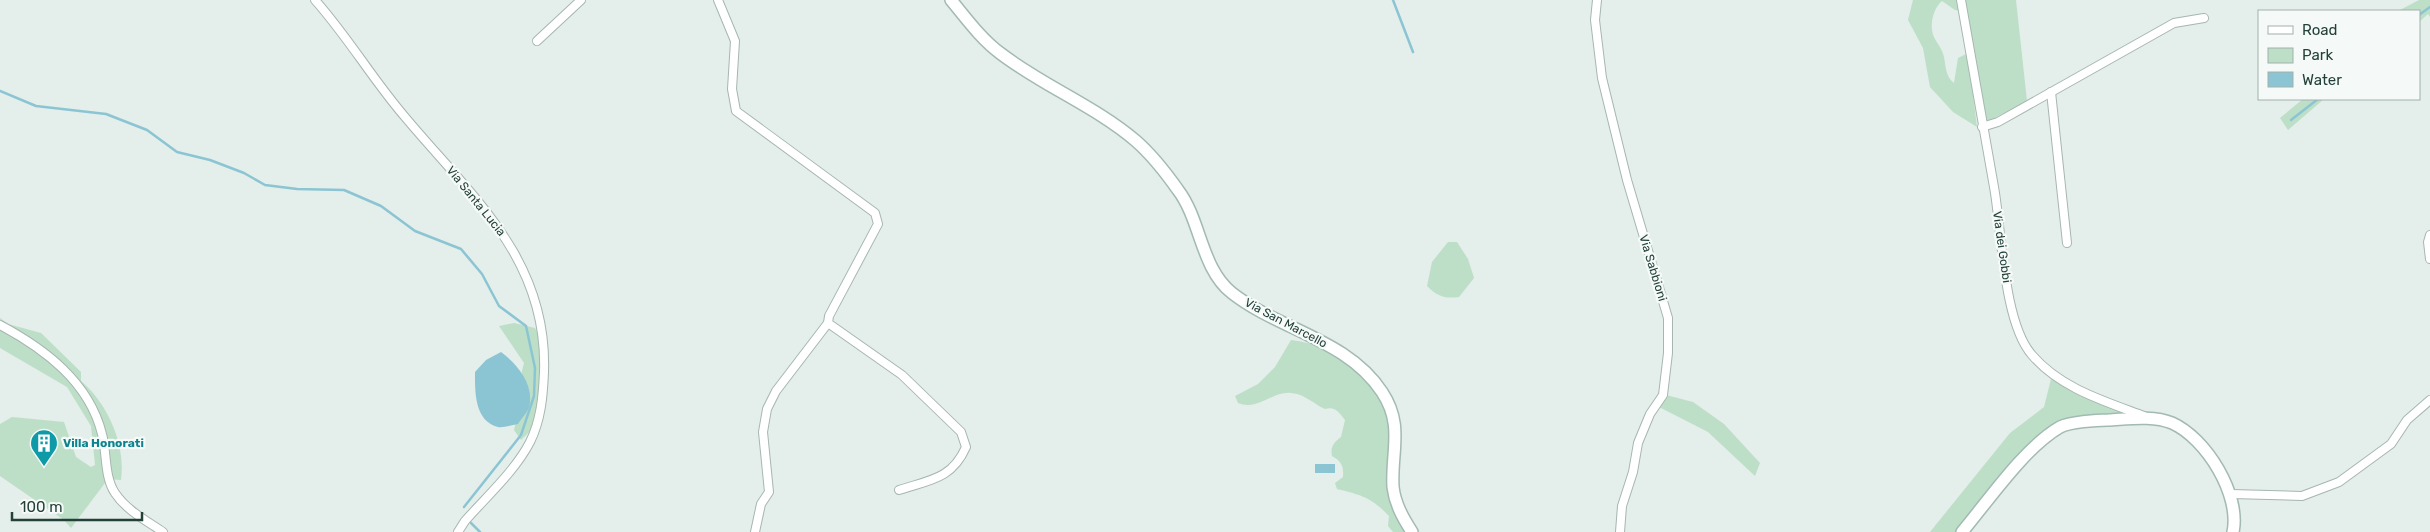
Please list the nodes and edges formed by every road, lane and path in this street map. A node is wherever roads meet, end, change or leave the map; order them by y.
1 (316, 0) edge
2 (581, 0) edge
3 (718, 0) edge
4 (951, 0) edge
5 (1597, 0) edge
6 (1961, 0) edge
7 (2204, 18) dead end
8 (537, 41) dead end
9 (2051, 92) junction
10 (1982, 127) junction
11 (2430, 235) edge
12 (2067, 243) dead end
13 (2430, 259) edge
14 (828, 323) junction
15 (0, 325) edge
16 (2430, 400) edge
17 (2150, 418) junction
18 (899, 490) dead end
19 (2231, 494) junction
20 (163, 532) edge
21 (458, 532) edge
22 (755, 532) edge
23 (1412, 532) edge
24 (1620, 532) edge
25 (1962, 532) edge
26 (2233, 532) edge

1 - 21 street, Via Santa Lucia
2 - 8 street
3 - 14 street
4 - 23 main road, Via San Marcello
5 - 24 street, Via Sabbioni
6 - 10 street, Via dei Gobbi
7 - 9 street
9 - 10 street
9 - 12 street
10 - 17 street, Via dei Gobbi
11 - 13 street
14 - 18 street
14 - 22 street
15 - 20 street
16 - 19 street
17 - 19 main road
17 - 25 main road
19 - 26 main road

